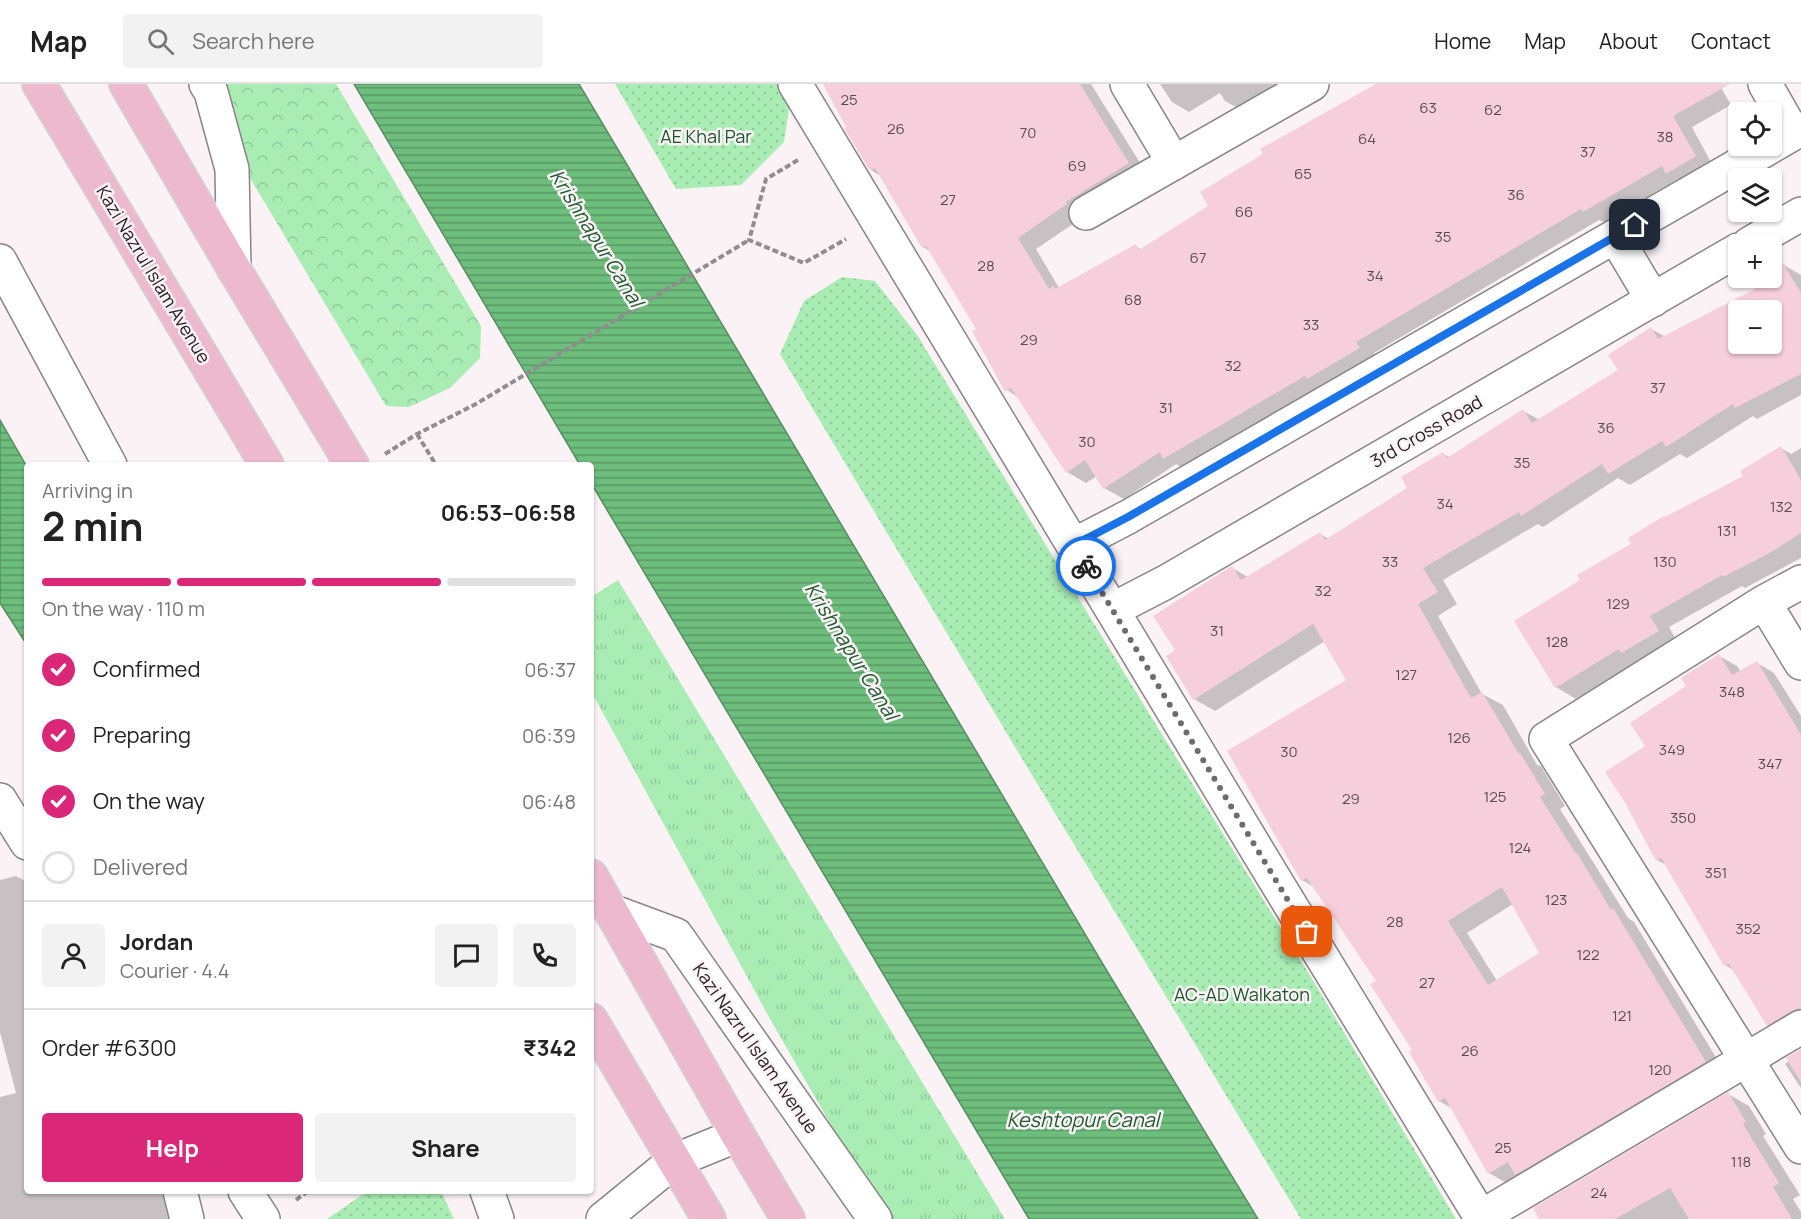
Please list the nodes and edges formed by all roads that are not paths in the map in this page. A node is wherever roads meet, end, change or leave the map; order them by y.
1 (39, 84) edge
2 (126, 84) edge
3 (795, 84) edge
4 (1127, 84) edge
5 (1312, 84) edge
6 (1765, 84) edge
7 (213, 87) edge
8 (1797, 131) edge
9 (1174, 163) junction
10 (1086, 213) dead end
11 (1801, 214) edge
12 (1766, 234) edge
13 (1615, 236) junction
14 (1728, 256) edge
15 (0, 261) edge
16 (234, 269) junction
17 (1653, 300) junction
18 (108, 462) edge
19 (265, 462) edge
20 (364, 462) edge
21 (1074, 545) junction
22 (1801, 582) edge
23 (1764, 602) junction
24 (1112, 610) junction
25 (1801, 663) edge
26 (0, 800) edge
27 (24, 838) edge
28 (594, 881) edge
29 (611, 911) junction
30 (594, 1025) edge
31 (1801, 1027) edge
32 (1746, 1059) junction
33 (738, 1135) junction
34 (1801, 1147) edge
35 (674, 1161) junction
36 (181, 1194) edge
37 (247, 1194) edge
38 (488, 1194) edge
39 (1482, 1218) edge
40 (187, 1219) edge
41 (263, 1219) edge
42 (497, 1219) edge
43 (603, 1219) edge
44 (709, 1219) edge
45 (788, 1219) edge
46 (874, 1219) edge

1 - 19 main road, Kazi Nazrul Islam Avenue
2 - 16 main road
3 - 21 street
4 - 9 street
5 - 9 street
6 - 8 street
7 - 16 street
8 - 13 street
9 - 10 street
11 - 12 street
13 - 17 street
13 - 21 street
14 - 17 street, 3rd Cross Road
15 - 18 street
16 - 20 main road
17 - 24 street, 3rd Cross Road
21 - 24 street
22 - 23 street
23 - 25 street
23 - 32 street
24 - 39 street
26 - 27 street
28 - 29 main road
29 - 33 main road
29 - 46 street, Kazi Nazrul Islam Avenue
30 - 35 main road
31 - 32 street
32 - 34 street
32 - 39 street
33 - 35 street
33 - 45 main road
35 - 43 street
35 - 44 main road
36 - 40 street
37 - 41 street
38 - 42 street

